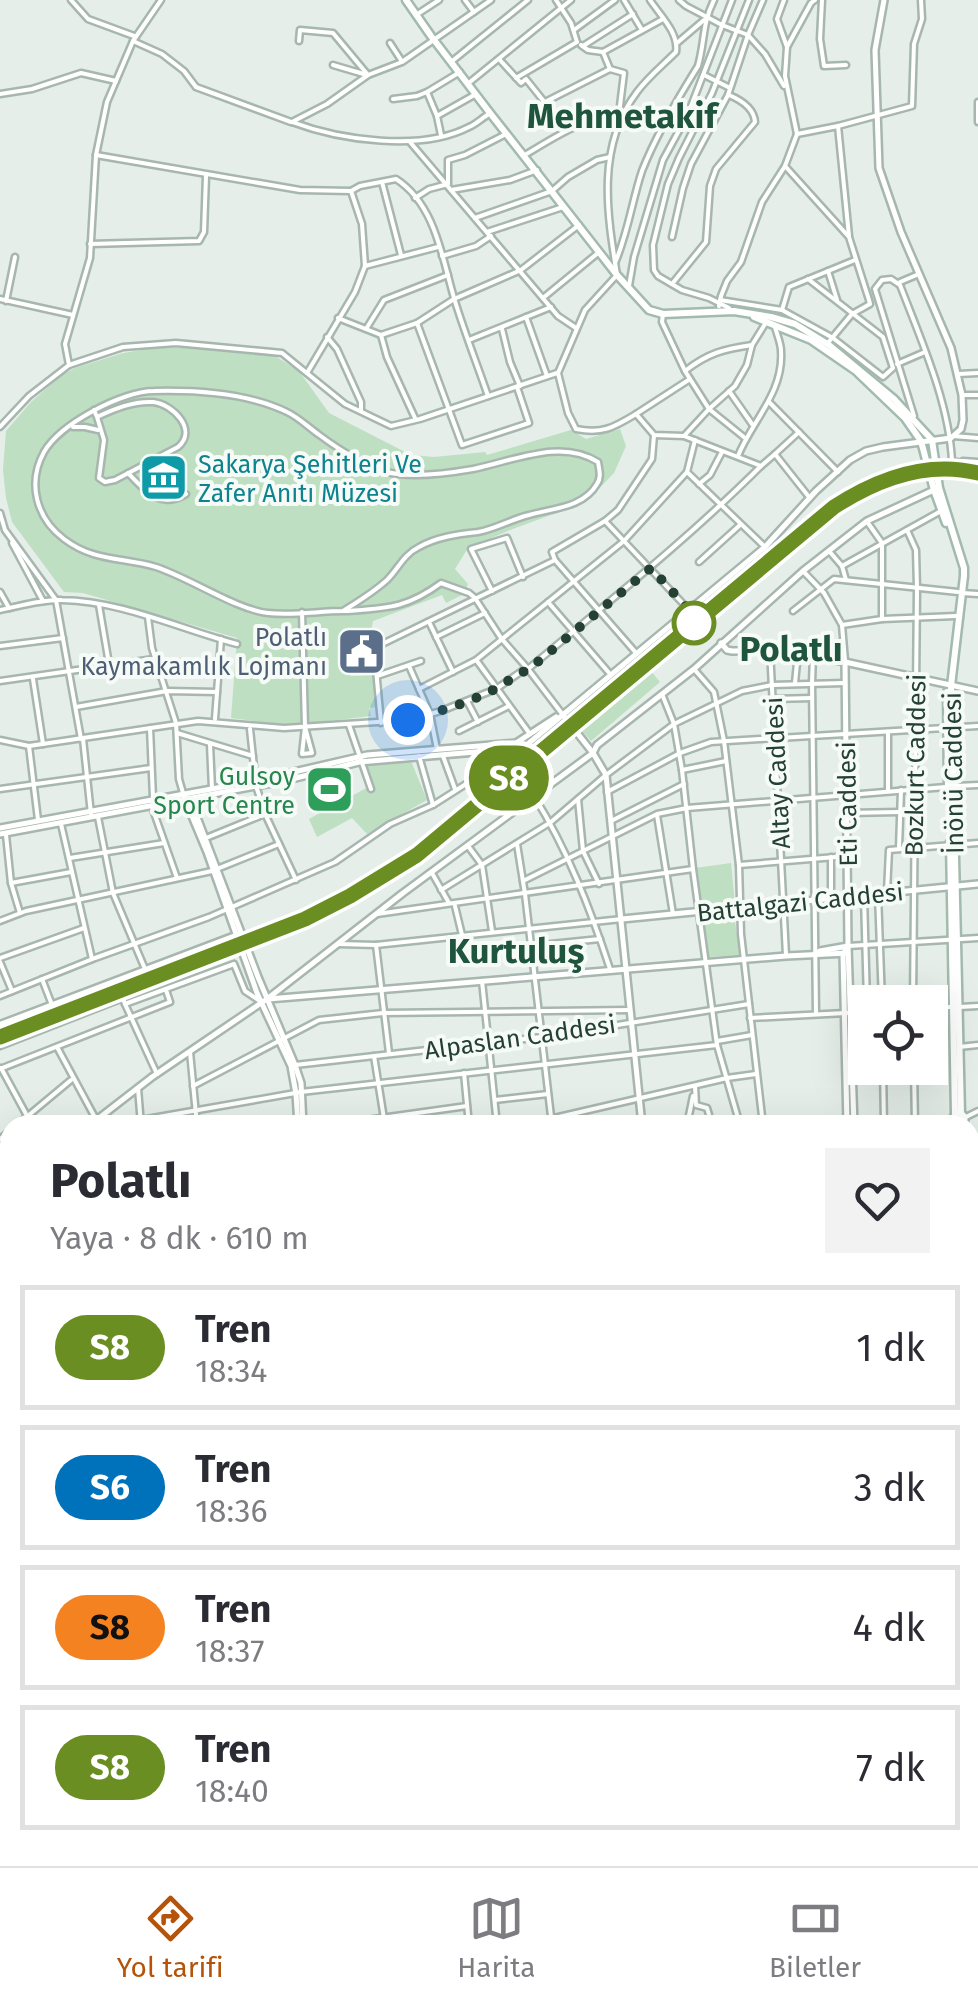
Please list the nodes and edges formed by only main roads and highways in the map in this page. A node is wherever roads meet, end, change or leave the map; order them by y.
1 (406, 0) edge
2 (771, 321) junction
3 (936, 489) junction
4 (960, 592) junction
5 (949, 685) junction
6 (958, 1115) edge

1 - 2 main road, İnönü Caddesi
2 - 3 main road, İnönü Caddesi
2 - 3 main road, İnönü Caddesi
3 - 4 main road, İnönü Caddesi
3 - 4 main road, İnönü Caddesi
4 - 5 main road, İnönü Caddesi
4 - 5 main road, İnönü Caddesi
5 - 6 main road, İnönü Caddesi

